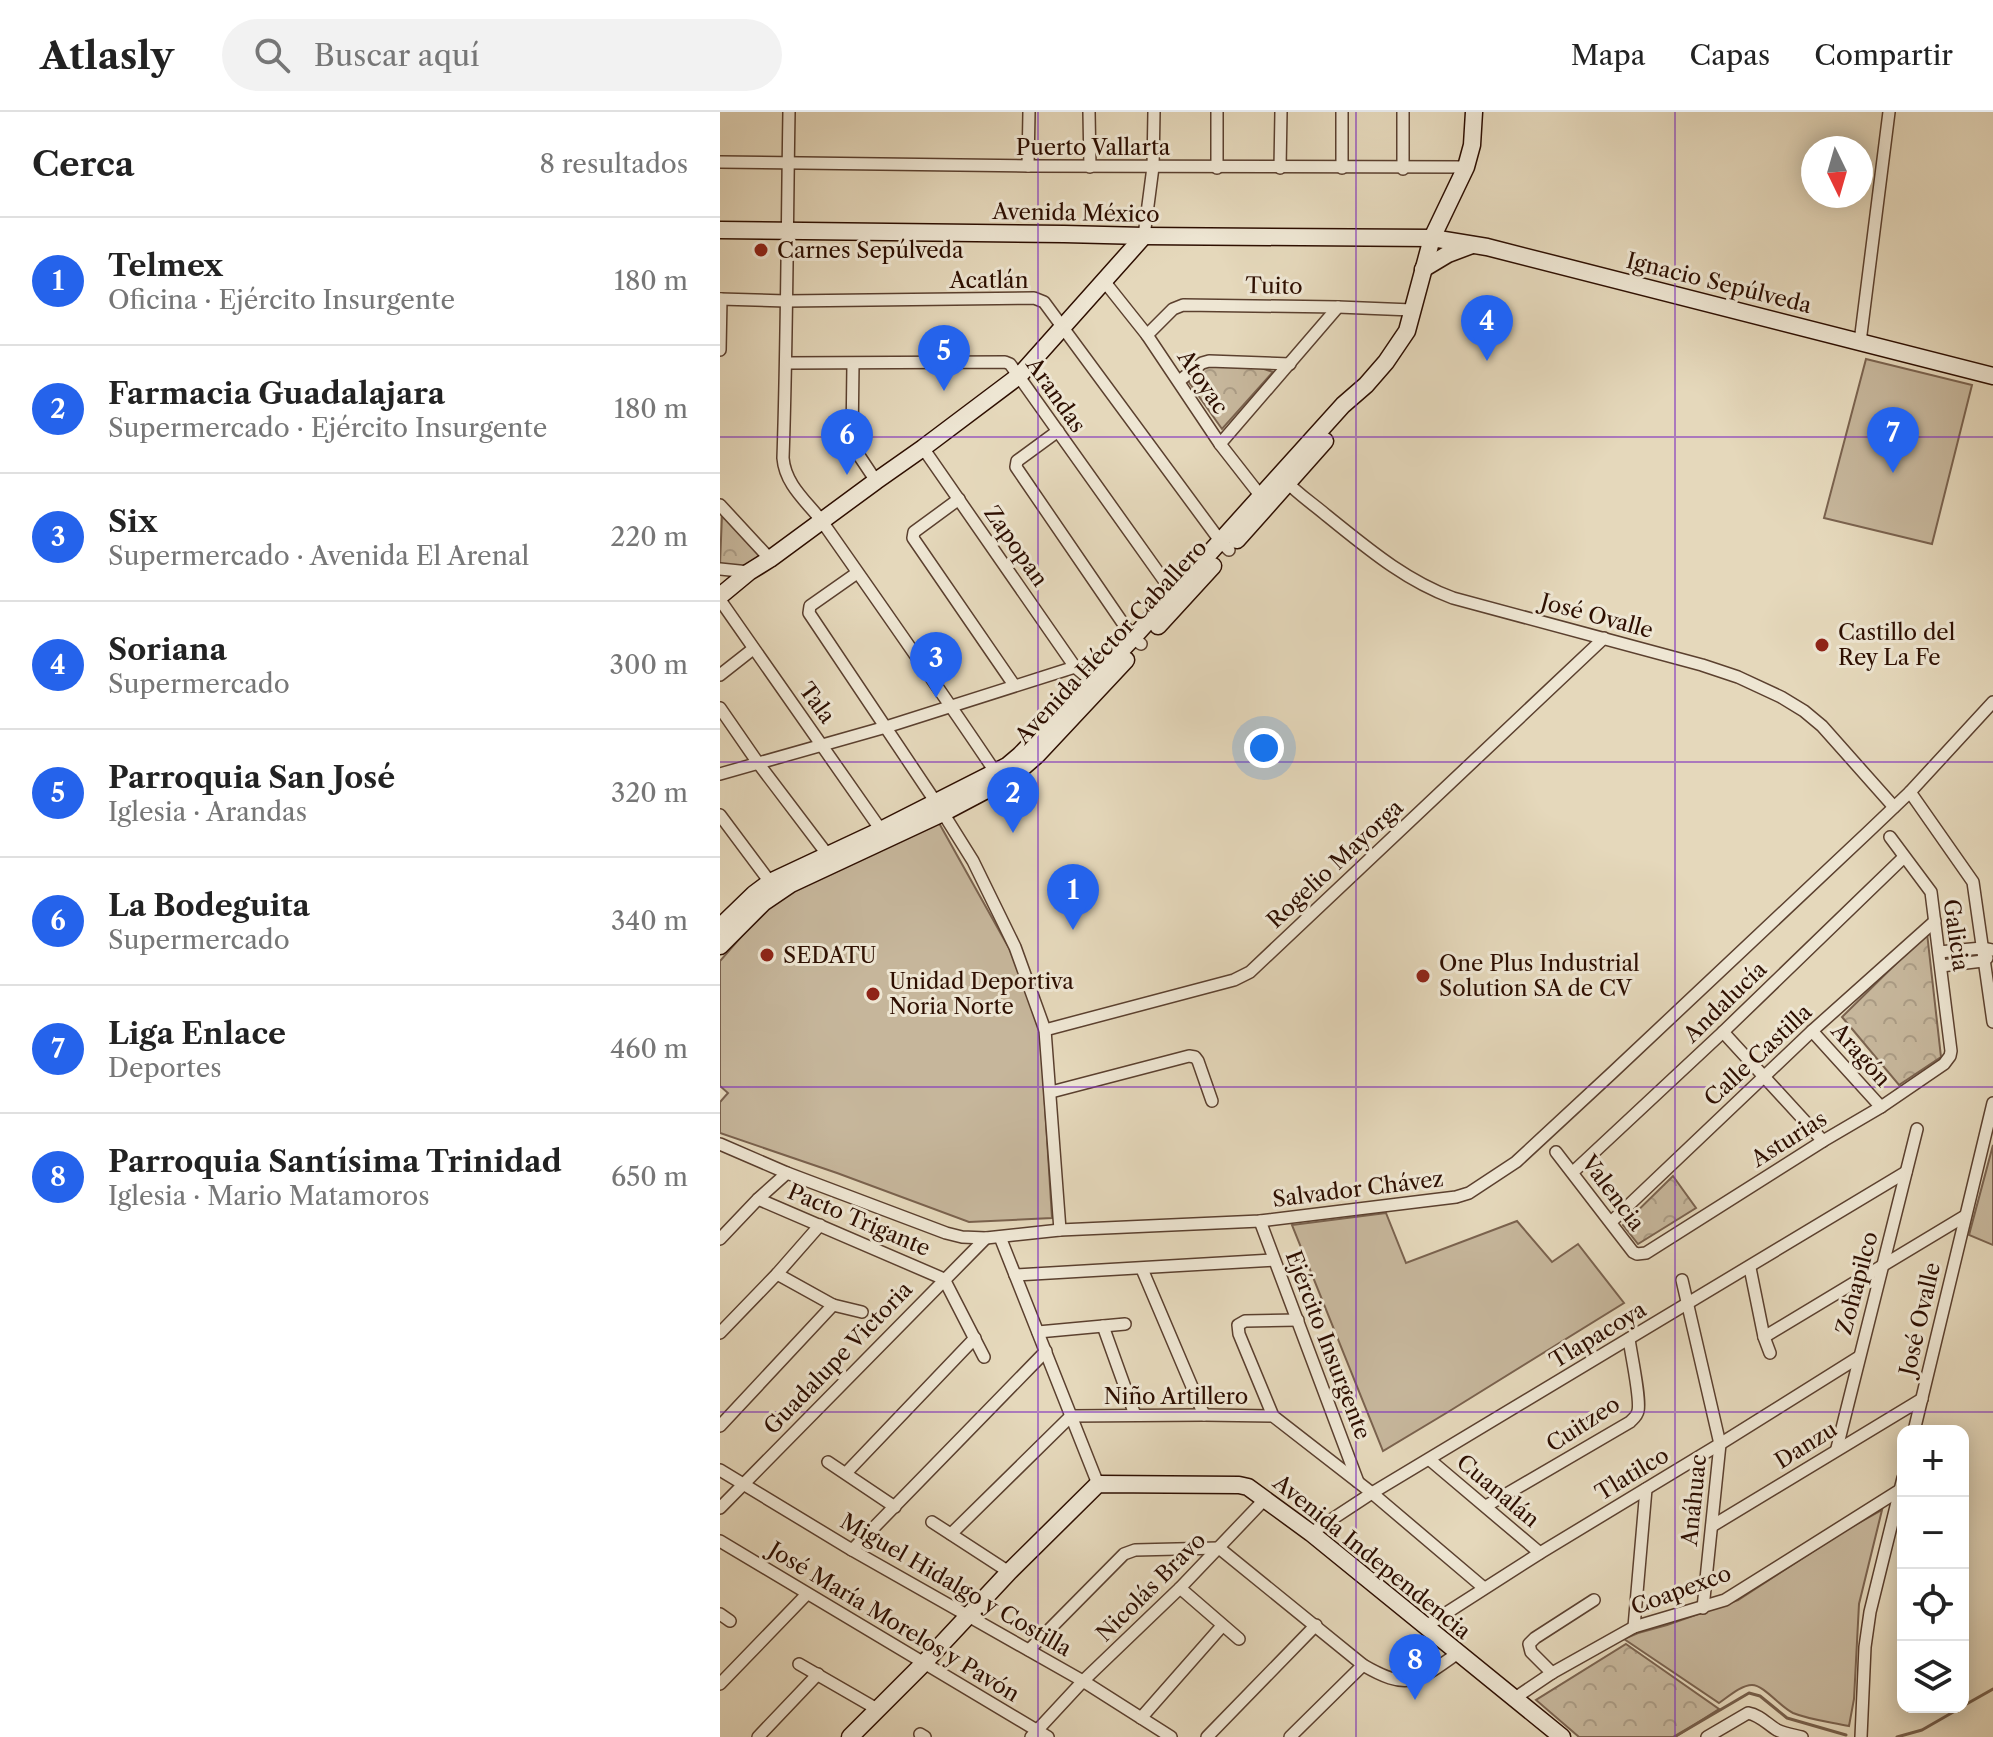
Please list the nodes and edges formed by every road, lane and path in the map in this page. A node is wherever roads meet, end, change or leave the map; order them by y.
1 (789, 112) edge
2 (1029, 112) edge
3 (1089, 112) edge
4 (1154, 112) edge
5 (1217, 112) edge
6 (1281, 112) edge
7 (1342, 112) edge
8 (1403, 112) edge
9 (1474, 112) edge
10 (1889, 112) edge
11 (720, 162) edge
12 (788, 163) junction
13 (1028, 166) junction
14 (1090, 167) junction
15 (1153, 167) junction
16 (1466, 167) junction
17 (1217, 168) junction
18 (1280, 168) junction
19 (1342, 168) junction
20 (1403, 169) junction
21 (720, 230) edge
22 (786, 232) junction
23 (1144, 236) junction
24 (1432, 238) junction
25 (1473, 245) junction
26 (1423, 269) junction
27 (1104, 281) junction
28 (720, 299) edge
29 (786, 301) junction
30 (1338, 307) junction
31 (1412, 310) junction
32 (1062, 327) junction
33 (1147, 335) junction
34 (1860, 342) junction
35 (720, 350) edge
36 (786, 363) junction
37 (853, 364) junction
38 (1290, 364) junction
39 (1020, 375) junction
40 (1993, 376) edge
41 (1179, 381) junction
42 (1058, 431) junction
43 (1220, 444) junction
44 (923, 448) junction
45 (1284, 479) junction
46 (876, 481) junction
47 (959, 499) junction
48 (1265, 501) junction
49 (720, 505) edge
50 (822, 522) junction
51 (1225, 546) junction
52 (770, 559) junction
53 (720, 569) edge
54 (749, 572) junction
55 (857, 573) junction
56 (1173, 593) junction
57 (720, 598) edge
58 (1604, 638) junction
59 (1137, 641) junction
60 (753, 649) junction
61 (1075, 667) junction
62 (720, 675) edge
63 (1014, 685) junction
64 (1096, 685) junction
65 (1993, 702) edge
66 (951, 706) junction
67 (720, 708) edge
68 (886, 727) junction
69 (822, 745) junction
70 (758, 763) junction
71 (1005, 771) junction
72 (720, 774) edge
73 (1910, 792) junction
74 (939, 807) junction
75 (1894, 807) junction
76 (720, 815) edge
77 (881, 830) junction
78 (1890, 837) dead end
79 (1903, 858) junction
80 (828, 860) junction
81 (770, 882) junction
82 (1935, 921) junction
83 (723, 930) edge
84 (1939, 952) junction
85 (1988, 954) edge
86 (1941, 966) junction
87 (1993, 1022) edge
88 (1045, 1030) junction
89 (1812, 1031) junction
90 (1723, 1032) junction
91 (1951, 1051) joint
92 (1764, 1078) junction
93 (1051, 1092) junction
94 (1212, 1101) dead end
95 (1993, 1103) edge
96 (1881, 1107) junction
97 (1917, 1129) dead end
98 (1823, 1141) junction
99 (720, 1144) edge
100 (1556, 1152) dead end
101 (1573, 1172) junction
102 (1906, 1172) junction
103 (787, 1173) junction
104 (758, 1199) junction
105 (1965, 1216) junction
106 (1260, 1221) junction
107 (1611, 1222) junction
108 (820, 1225) junction
109 (1060, 1230) junction
110 (1000, 1237) junction
111 (986, 1238) junction
112 (720, 1239) edge
113 (1640, 1254) joint
114 (1274, 1260) junction
115 (1884, 1265) junction
116 (1750, 1268) junction
117 (1142, 1269) junction
118 (777, 1274) junction
119 (1015, 1275) junction
120 (944, 1279) junction
121 (1682, 1280) dead end
122 (1688, 1304) junction
123 (833, 1305) junction
124 (862, 1312) dead end
125 (1298, 1320) junction
126 (1125, 1324) dead end
127 (1103, 1326) junction
128 (1038, 1332) junction
129 (720, 1333) edge
130 (1764, 1337) junction
131 (975, 1338) junction
132 (1629, 1339) junction
133 (1046, 1351) junction
134 (1770, 1353) dead end
135 (984, 1357) dead end
136 (1859, 1357) junction
137 (1922, 1399) junction
138 (1135, 1415) junction
139 (1204, 1415) junction
140 (1071, 1416) junction
141 (1273, 1416) junction
142 (1916, 1425) edge
143 (720, 1426) edge
144 (1720, 1444) junction
145 (1837, 1448) junction
146 (1430, 1460) junction
147 (828, 1462) dead end
148 (720, 1470) edge
149 (846, 1473) junction
150 (1358, 1482) junction
151 (743, 1484) junction
152 (1098, 1484) junction
153 (1897, 1487) edge
154 (1646, 1489) junction
155 (1372, 1493) junction
156 (1899, 1497) edge
157 (1265, 1499) junction
158 (1486, 1506) junction
159 (895, 1507) junction
160 (720, 1508) edge
161 (932, 1522) dead end
162 (1712, 1526) junction
163 (1311, 1533) junction
164 (951, 1534) junction
165 (720, 1541) edge
166 (1219, 1548) junction
167 (852, 1550) junction
168 (1540, 1553) junction
169 (1009, 1572) junction
170 (1180, 1588) junction
171 (1484, 1588) junction
172 (807, 1594) junction
173 (1594, 1600) dead end
174 (1703, 1608) junction
175 (968, 1616) junction
176 (1316, 1625) junction
177 (1222, 1626) junction
178 (1426, 1626) junction
179 (1634, 1627) junction
180 (1239, 1639) dead end
181 (1029, 1650) junction
182 (1458, 1653) junction
183 (924, 1663) junction
184 (799, 1664) dead end
185 (1363, 1665) junction
186 (1552, 1673) junction
187 (818, 1674) junction
188 (1083, 1681) junction
189 (720, 1684) edge
190 (1515, 1698) junction
191 (877, 1709) junction
192 (1141, 1718) junction
193 (1860, 1733) edge
194 (1034, 1734) edge
195 (758, 1737) edge
196 (850, 1737) edge
197 (1048, 1737) edge
198 (1171, 1737) edge
199 (1207, 1737) edge
200 (1290, 1737) edge
201 (1562, 1737) edge
202 (1707, 1737) edge
203 (1802, 1737) edge

1 - 12 street
2 - 13 street
3 - 14 street
4 - 15 street
5 - 17 street
6 - 18 street
7 - 19 street
8 - 20 street
9 - 16 main road, Avenida Héctor Caballero
10 - 34 street
11 - 12 street, Puerto Vallarta
12 - 13 street, Puerto Vallarta
12 - 22 street
13 - 14 street, Puerto Vallarta
14 - 15 street, Puerto Vallarta
15 - 17 street, Puerto Vallarta
15 - 23 street
16 - 20 street, Puerto Vallarta
16 - 24 main road, Avenida Héctor Caballero
17 - 18 street, Puerto Vallarta
18 - 19 street, Puerto Vallarta
19 - 20 street, Puerto Vallarta
21 - 22 main road, Avenida México
22 - 23 main road, Avenida México
22 - 29 street
23 - 24 main road, Avenida México
23 - 27 main road
24 - 25 main road, Ignacio Sepúlveda
24 - 26 main road, Avenida Héctor Caballero
25 - 26 main road
25 - 34 main road, Ignacio Sepúlveda
26 - 31 main road, Avenida Héctor Caballero
27 - 32 main road
27 - 33 street, Atoyac
28 - 29 street, Acatlán
28 - 35 street
29 - 32 street, Acatlán
29 - 36 street
30 - 31 street, Tuito
30 - 33 street, Tuito
30 - 38 street
31 - 45 main road, Avenida Héctor Caballero
32 - 39 main road
32 - 51 street, Acatlán
33 - 41 street, Atoyac
34 - 40 main road, Ignacio Sepúlveda
36 - 37 street, Arandas
36 - 50 street
37 - 39 street, Arandas
37 - 46 street
38 - 41 street
38 - 43 street
39 - 42 street, Arandas
39 - 44 main road
41 - 43 street, Atoyac
42 - 56 street, Arandas
42 - 59 street
43 - 48 street, Atoyac
44 - 46 main road
44 - 47 street, Zapopan
45 - 48 main road, Avenida Héctor Caballero
45 - 58 street, José Ovalle
46 - 50 main road
47 - 61 street, Zapopan
47 - 63 street
48 - 51 main road, Avenida Héctor Caballero
49 - 52 street
50 - 52 main road
50 - 55 street
51 - 56 main road, Avenida Héctor Caballero
51 - 59 main road, Avenida Héctor Caballero
52 - 54 main road
53 - 54 street
54 - 57 main road
55 - 66 street
55 - 68 street
56 - 59 main road, Avenida Héctor Caballero
57 - 60 street, Tala
58 - 75 street, José Ovalle
58 - 88 street, Rogelio Mayorga
59 - 64 main road, Avenida Héctor Caballero
60 - 62 street
60 - 69 street, Tala
61 - 63 street
61 - 64 street, Zapopan
63 - 66 street
64 - 71 main road, Avenida Héctor Caballero
65 - 73 street, Salvador Chávez
66 - 68 street
66 - 71 street
67 - 70 street
68 - 69 street
68 - 74 street
69 - 70 street
69 - 77 street, Tala
70 - 72 street
70 - 80 street
71 - 74 main road, Avenida Héctor Caballero
73 - 75 street, Salvador Chávez
73 - 85 street
74 - 77 main road, Avenida Héctor Caballero
74 - 80 main road, Avenida Héctor Caballero
74 - 88 street
75 - 106 street, Salvador Chávez
76 - 81 street
77 - 80 main road, Avenida Héctor Caballero
78 - 79 street, Galicia
79 - 82 street, Galicia
79 - 90 street, Andalucía
80 - 81 main road, Avenida Héctor Caballero
80 - 83 main road, Avenida Héctor Caballero
81 - 83 main road, Avenida Héctor Caballero
82 - 84 street, Galicia
82 - 89 street, Calle Castilla
84 - 85 street
84 - 86 street, Galicia
85 - 86 street
85 - 87 street
86 - 91 street, Galicia
88 - 93 street
89 - 92 street, Calle Castilla
89 - 96 street, Aragón
90 - 92 street
90 - 101 street, Andalucía
91 - 96 street, Asturias
92 - 98 street
92 - 107 street, Calle Castilla
93 - 94 street
93 - 109 street
95 - 105 street, José Ovalle
96 - 98 street, Asturias
97 - 102 street, Zohapilco
98 - 113 street, Asturias
99 - 103 street, Salvador Chávez
100 - 101 street, Valencia
101 - 107 street, Valencia
102 - 115 street, Zohapilco
102 - 116 street, Tlapacoya
103 - 104 street
103 - 111 street, Salvador Chávez
104 - 108 street, Pacto Trigante
104 - 112 street
105 - 115 street
105 - 137 street, José Ovalle
106 - 109 street, Salvador Chávez
106 - 114 street, Ejército Insurgente
107 - 113 street, Valencia
108 - 118 street
108 - 120 street, Pacto Trigante
109 - 110 street, Salvador Chávez
110 - 111 street, Salvador Chávez
110 - 119 street
111 - 120 street, Guadalupe Victoria
114 - 117 street
114 - 125 street, Ejército Insurgente
115 - 130 street
115 - 136 street, Zohapilco
116 - 122 street, Tlapacoya
116 - 130 street
117 - 119 street
117 - 139 street
118 - 123 street
118 - 129 street
119 - 128 street
120 - 131 street
120 - 151 street, Guadalupe Victoria
121 - 122 street, Anáhuac
122 - 132 street, Tlapacoya
122 - 144 street, Anáhuac
123 - 124 street
123 - 143 street
125 - 141 street
125 - 150 street, Ejército Insurgente
126 - 127 street
127 - 128 street
127 - 138 street
128 - 133 street
130 - 134 street
131 - 135 street
131 - 149 street
132 - 146 street, Tlapacoya
132 - 158 street, Cuitzeo
133 - 140 street
133 - 159 street
136 - 144 street, Tlatilco
136 - 145 street, Zohapilco
137 - 142 street, José Ovalle
137 - 145 street, Danzu
138 - 139 street, Niño Artillero
138 - 140 street, Niño Artillero
139 - 141 street, Niño Artillero
140 - 152 street
140 - 164 street
141 - 150 street, Niño Artillero
144 - 154 street, Tlatilco
144 - 162 street, Anáhuac
145 - 162 street, Danzu
146 - 155 street, Tlapacoya
146 - 158 street, Cuanalán
147 - 149 street
148 - 151 street, Miguel Hidalgo y Costilla
149 - 159 street
150 - 155 street, Niño Artillero
151 - 160 street, Guadalupe Victoria
151 - 167 street, Miguel Hidalgo y Costilla
152 - 157 main road, Avenida Independencia
152 - 169 main road
153 - 174 street, Coapexco
154 - 168 street, Tlatilco
154 - 179 street
155 - 163 street, Tlapacoya
155 - 171 street, Niño Artillero
156 - 193 street
157 - 163 main road, Avenida Independencia
157 - 166 street, Nicolás Bravo
158 - 168 street, Cuanalán
159 - 167 street
161 - 164 street
162 - 174 street, Anáhuac
163 - 178 main road, Avenida Independencia
164 - 169 street
165 - 172 street, José María Morelos y Pavón
166 - 170 street, Nicolás Bravo
166 - 176 street
166 - 181 street
167 - 175 street, Miguel Hidalgo y Costilla
168 - 171 street, Tlatilco
169 - 175 main road
170 - 177 street
170 - 188 street, Nicolás Bravo
171 - 178 street, Tlatilco
172 - 183 street, José María Morelos y Pavón
172 - 189 street
173 - 186 street
174 - 179 street, Coapexco
175 - 181 street, Miguel Hidalgo y Costilla
175 - 183 main road
176 - 185 street
176 - 199 street
177 - 180 street
177 - 192 street
178 - 182 main road, Avenida Independencia
179 - 186 street, Coapexco
181 - 188 street, Miguel Hidalgo y Costilla
182 - 185 street
182 - 190 main road, Avenida Independencia
183 - 191 main road
183 - 194 street, José María Morelos y Pavón
184 - 187 street
185 - 200 street
186 - 190 street, Coapexco
187 - 191 street
187 - 195 street
188 - 192 street, Miguel Hidalgo y Costilla
188 - 194 street, Nicolás Bravo
190 - 201 main road, Avenida Independencia
191 - 196 main road
192 - 198 street, Miguel Hidalgo y Costilla
194 - 197 street, José María Morelos y Pavón
202 - 203 street

